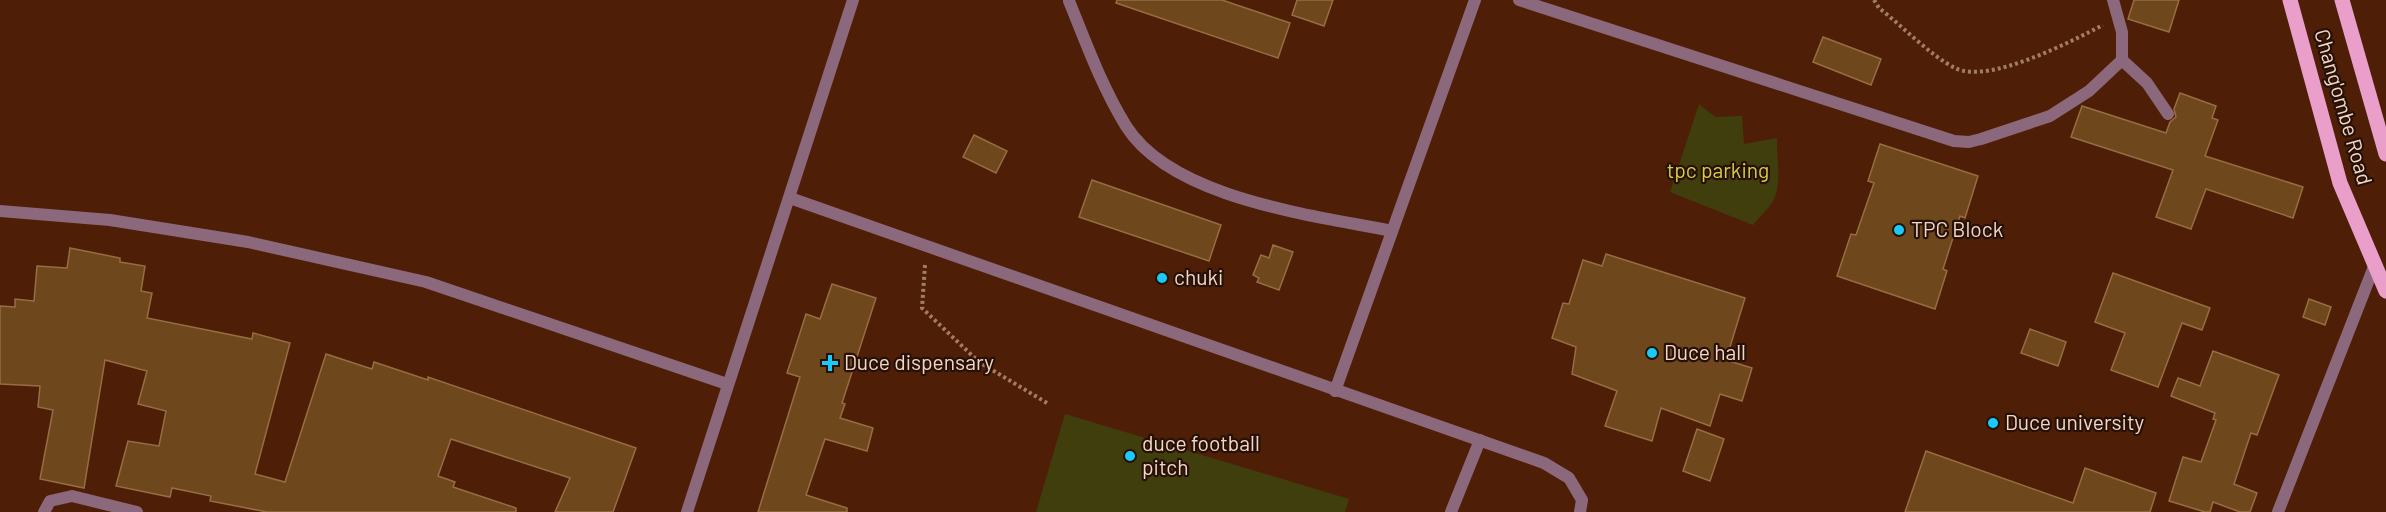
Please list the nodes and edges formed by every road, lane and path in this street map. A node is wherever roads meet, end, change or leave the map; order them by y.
1 (853, 0) edge
2 (1069, 0) edge
3 (1475, 0) edge
4 (1519, 0) edge
5 (1874, 0) edge
6 (2290, 0) edge
7 (2342, 0) edge
8 (2113, 5) edge
9 (2122, 60) junction
10 (2168, 114) dead end
11 (2386, 154) edge
12 (790, 198) junction
13 (0, 211) edge
14 (1392, 231) junction
15 (927, 246) junction
16 (2375, 264) junction
17 (2386, 291) edge
18 (727, 384) junction
19 (1335, 391) junction
20 (1047, 403) dead end
21 (1480, 440) junction
22 (44, 512) edge
23 (137, 512) edge
24 (687, 512) edge
25 (1451, 512) edge
26 (1581, 512) edge
27 (2278, 512) edge

1 - 12 street
2 - 14 street
3 - 14 street
4 - 9 street
5 - 8 path
6 - 16 main road, Chang'ombe Road
7 - 11 main road, Chang'ombe Road
8 - 9 street
9 - 10 street
12 - 15 street
12 - 18 street
13 - 18 street
14 - 19 street
15 - 19 street
15 - 20 path
16 - 17 main road, Chang'ombe Road
16 - 27 street
18 - 24 street
19 - 21 street
21 - 25 street
21 - 26 street
22 - 23 street

